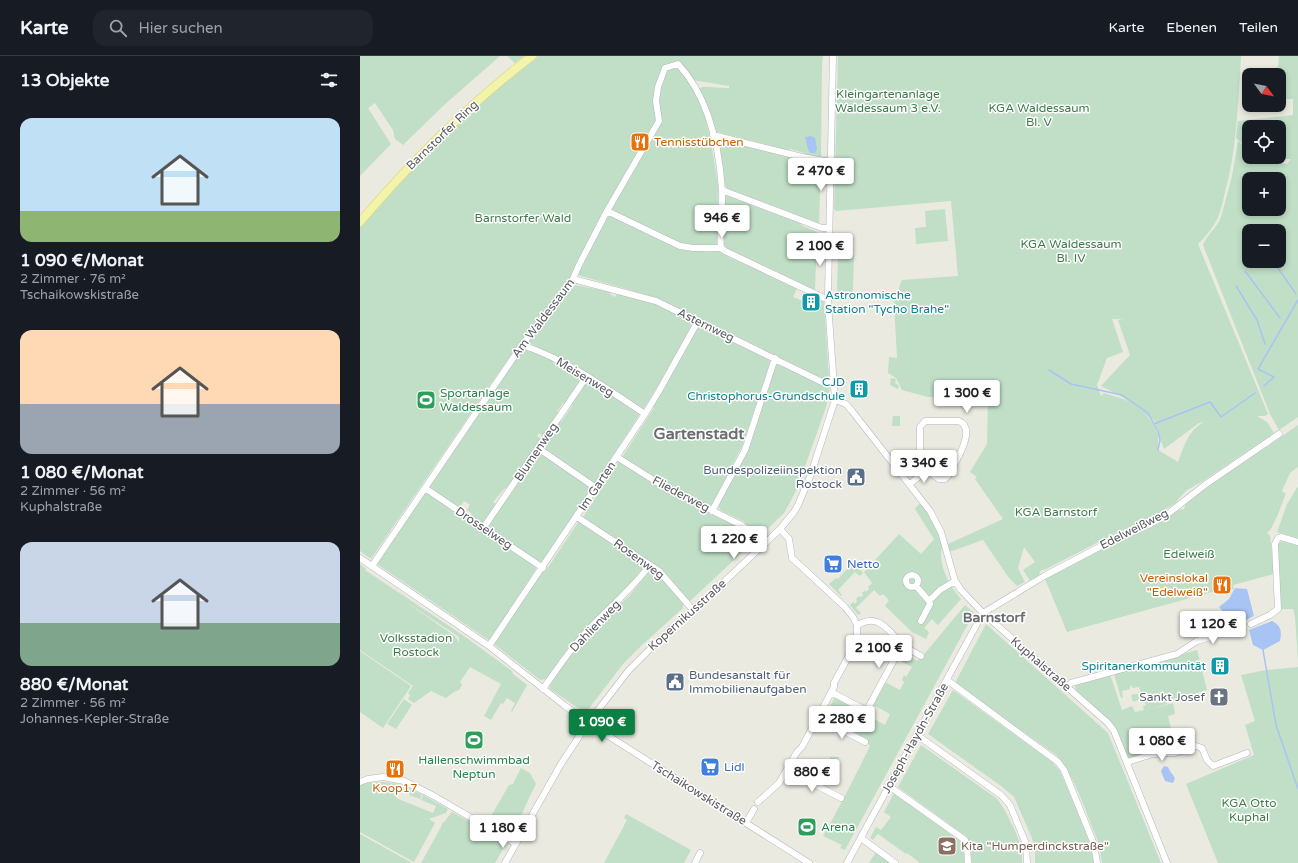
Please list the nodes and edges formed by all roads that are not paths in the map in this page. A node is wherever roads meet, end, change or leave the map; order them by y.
1 (532, 56) edge
2 (833, 56) edge
3 (713, 134) junction
4 (831, 162) junction
5 (722, 190) junction
6 (607, 211) junction
7 (360, 222) edge
8 (829, 228) junction
9 (722, 248) junction
10 (573, 279) junction
11 (828, 298) junction
12 (698, 321) junction
13 (522, 345) junction
14 (775, 358) junction
15 (587, 376) junction
16 (834, 381) junction
17 (835, 400) junction
18 (645, 414) junction
19 (1279, 434) dead end
20 (538, 448) junction
21 (617, 457) junction
22 (927, 470) junction
23 (910, 484) junction
24 (425, 488) junction
25 (596, 488) junction
26 (712, 511) junction
27 (577, 517) junction
28 (484, 527) junction
29 (780, 529) junction
30 (1298, 542) edge
31 (762, 546) junction
32 (360, 558) edge
33 (373, 565) junction
34 (650, 565) junction
35 (543, 568) junction
36 (955, 581) junction
37 (916, 586) dead end
38 (929, 601) junction
39 (693, 610) junction
40 (983, 614) junction
41 (921, 621) dead end
42 (1251, 624) dead end
43 (857, 625) junction
44 (1224, 633) dead end
45 (902, 645) junction
46 (489, 646) junction
47 (922, 656) dead end
48 (947, 680) junction
49 (1067, 687) junction
50 (542, 689) junction
51 (832, 692) junction
52 (818, 717) junction
53 (588, 723) junction
54 (917, 735) junction
55 (865, 742) dead end
56 (1247, 753) dead end
57 (1127, 762) junction
58 (787, 770) junction
59 (360, 782) edge
60 (889, 786) junction
61 (841, 798) dead end
62 (758, 802) dead end
63 (754, 809) dead end
64 (746, 823) junction
65 (861, 838) junction
66 (516, 844) junction
67 (700, 853) dead end
68 (505, 863) edge
69 (695, 863) edge
70 (809, 863) edge
71 (847, 863) edge
72 (895, 863) edge
73 (968, 863) edge
74 (1027, 863) edge
75 (1097, 863) edge
76 (1167, 863) edge

1 - 7 main road, Barnstorfer Ring
2 - 4 street, Kopernikusstraße
3 - 4 street
3 - 5 street
3 - 6 street, Am Waldessaum
4 - 8 street, Kopernikusstraße
5 - 8 street
5 - 9 street
6 - 9 street
6 - 10 street, Am Waldessaum
8 - 11 street, Kopernikusstraße
9 - 11 street
10 - 12 street, Asternweg
10 - 13 street, Am Waldessaum
11 - 16 street, Kopernikusstraße
12 - 14 street, Asternweg
12 - 18 street, Im Garten
13 - 15 street, Meisenweg
13 - 24 street, Am Waldessaum
14 - 16 street, Asternweg
14 - 26 street
15 - 18 street, Meisenweg
15 - 20 street, Blumenweg
16 - 17 street, Kopernikusstraße
17 - 23 street
17 - 29 street, Kopernikusstraße
18 - 21 street, Im Garten
19 - 40 street, Edelweißweg
20 - 25 street
20 - 28 street, Blumenweg
21 - 25 street, Im Garten
21 - 26 street, Fliederweg
22 - 22 street
22 - 23 street
23 - 36 street, Kuphalstraße
24 - 28 street, Drosselweg
24 - 33 street, Am Waldessaum
25 - 27 street, Im Garten
26 - 31 street, Fliederweg
27 - 34 street, Rosenweg
27 - 35 street, Im Garten
28 - 35 street, Drosselweg
29 - 31 street, Kopernikusstraße
29 - 43 street
30 - 42 street
31 - 39 street, Kopernikusstraße
32 - 33 street, Tschaikowskistraße
33 - 46 street, Tschaikowskistraße
34 - 39 street, Rosenweg
34 - 50 street, Dahlienweg
35 - 46 street, Im Garten
36 - 38 street
36 - 40 street, Kuphalstraße
37 - 38 street
38 - 41 street
39 - 53 street, Kopernikusstraße
40 - 48 street, Joseph-Haydn-Straße
40 - 49 street, Kuphalstraße
43 - 45 street
43 - 51 street
44 - 49 street
45 - 47 street
45 - 51 street
46 - 50 street, Tschaikowskistraße
48 - 54 street, Joseph-Haydn-Straße
48 - 75 street
49 - 57 street, Kuphalstraße
50 - 53 street, Tschaikowskistraße
51 - 52 street
52 - 55 street
52 - 58 street
53 - 64 street, Tschaikowskistraße
53 - 66 street, Kopernikusstraße
54 - 60 street, Joseph-Haydn-Straße
54 - 74 street
56 - 57 street
57 - 76 street, Kuphalstraße
58 - 61 street
58 - 62 street
59 - 66 street
60 - 65 street, Joseph-Haydn-Straße
60 - 73 street
63 - 64 street
64 - 70 street, Tschaikowskistraße
65 - 71 street, Joseph-Haydn-Straße
65 - 72 street
66 - 68 street, Kopernikusstraße
67 - 69 street

